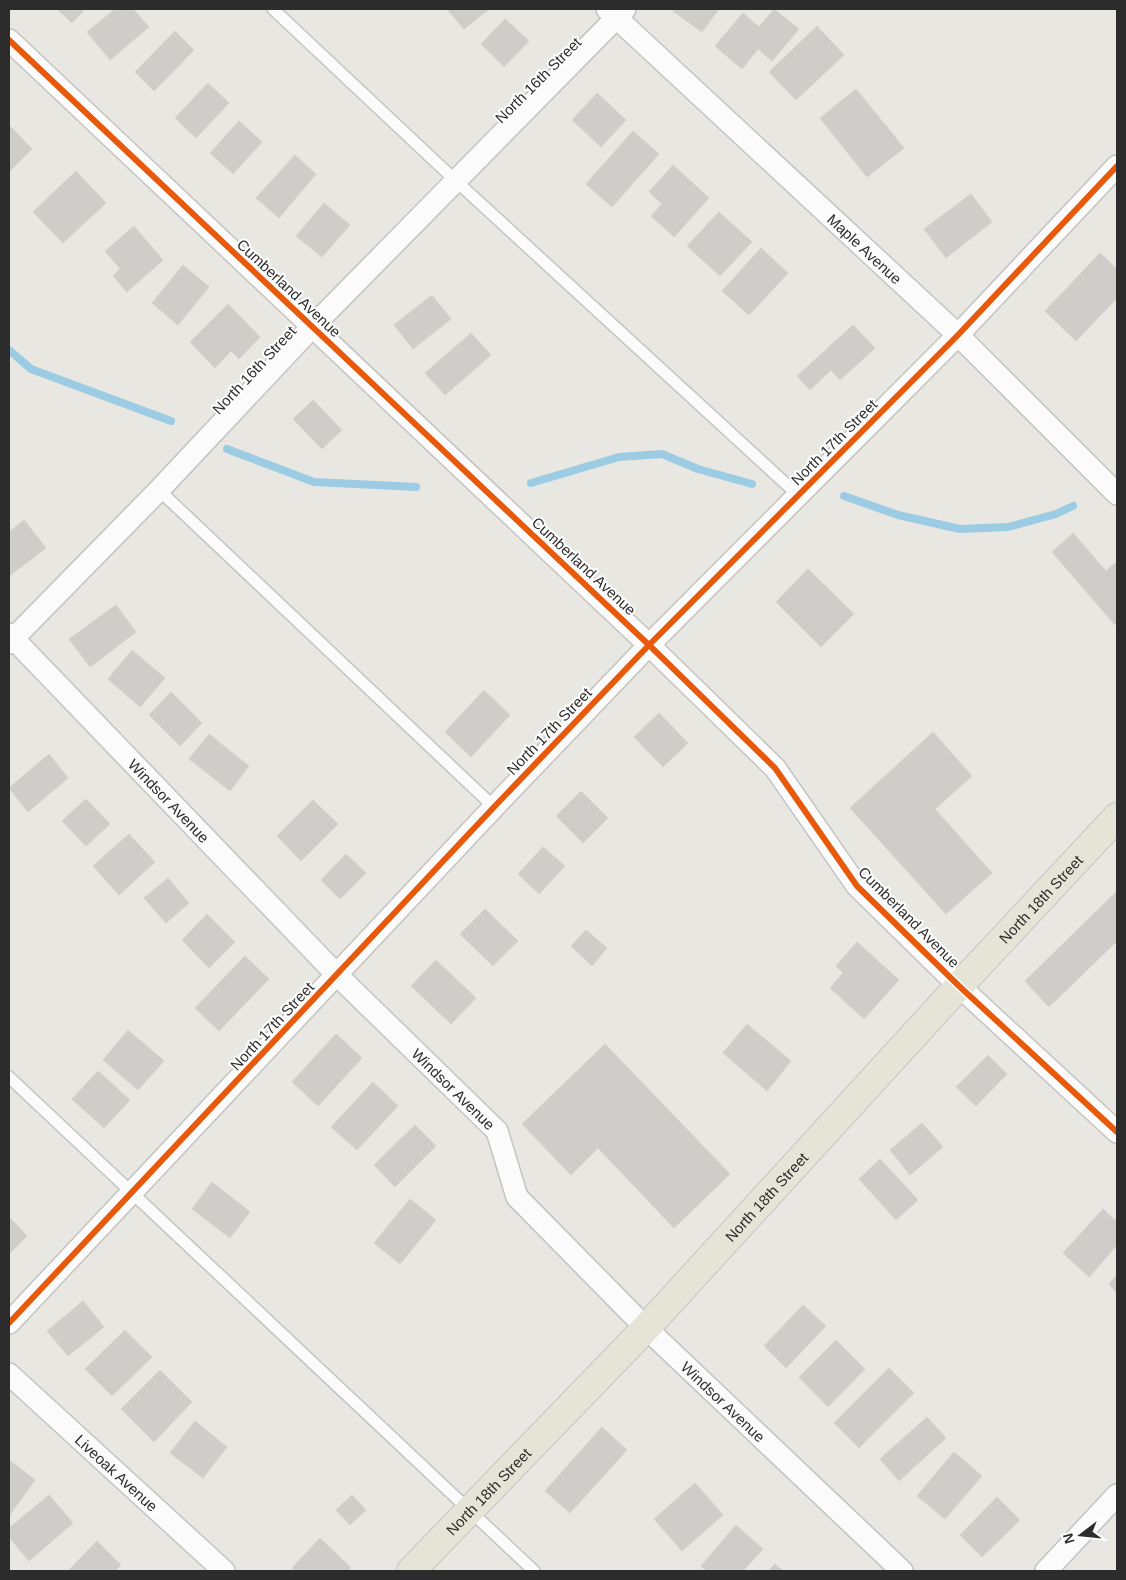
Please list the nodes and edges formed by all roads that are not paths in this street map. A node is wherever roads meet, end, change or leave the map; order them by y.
1 (273, 9) edge
2 (616, 12) edge
3 (9, 40) edge
4 (1117, 166) edge
5 (456, 181) junction
6 (312, 327) junction
7 (958, 335) junction
8 (159, 490) junction
9 (1117, 494) edge
10 (798, 495) junction
11 (10, 638) edge
12 (649, 645) junction
13 (494, 807) junction
14 (1114, 828) edge
15 (337, 975) junction
16 (959, 986) junction
17 (9, 1077) edge
18 (1117, 1132) edge
19 (132, 1192) junction
20 (9, 1323) edge
21 (646, 1328) junction
22 (9, 1374) edge
23 (1117, 1496) edge
24 (470, 1510) junction
25 (224, 1571) edge
26 (411, 1571) edge
27 (534, 1571) edge
28 (902, 1571) edge
29 (1046, 1571) edge

1 - 5 lane
2 - 5 street, North 16th Street
2 - 7 street, Maple Avenue
3 - 6 street, Cumberland Avenue
4 - 7 street, North 17th Street
5 - 6 street, North 16th Street
5 - 10 lane
6 - 8 street, North 16th Street
6 - 12 street, Cumberland Avenue
7 - 9 street, Maple Avenue
7 - 10 street, North 17th Street
8 - 11 street, North 16th Street
8 - 13 lane
10 - 12 street, North 17th Street
11 - 15 street, Windsor Avenue
12 - 13 street, North 17th Street
12 - 16 street, Cumberland Avenue
13 - 15 street, North 17th Street
14 - 16 main road, North 18th Street
15 - 19 street, North 17th Street
15 - 21 street, Windsor Avenue
16 - 18 street, Cumberland Avenue
16 - 21 main road, North 18th Street
17 - 19 lane
19 - 20 street, North 17th Street
19 - 24 lane
21 - 24 main road, North 18th Street
21 - 28 street, Windsor Avenue
22 - 25 street, Liveoak Avenue
23 - 29 street
24 - 26 main road, North 18th Street
24 - 27 lane

